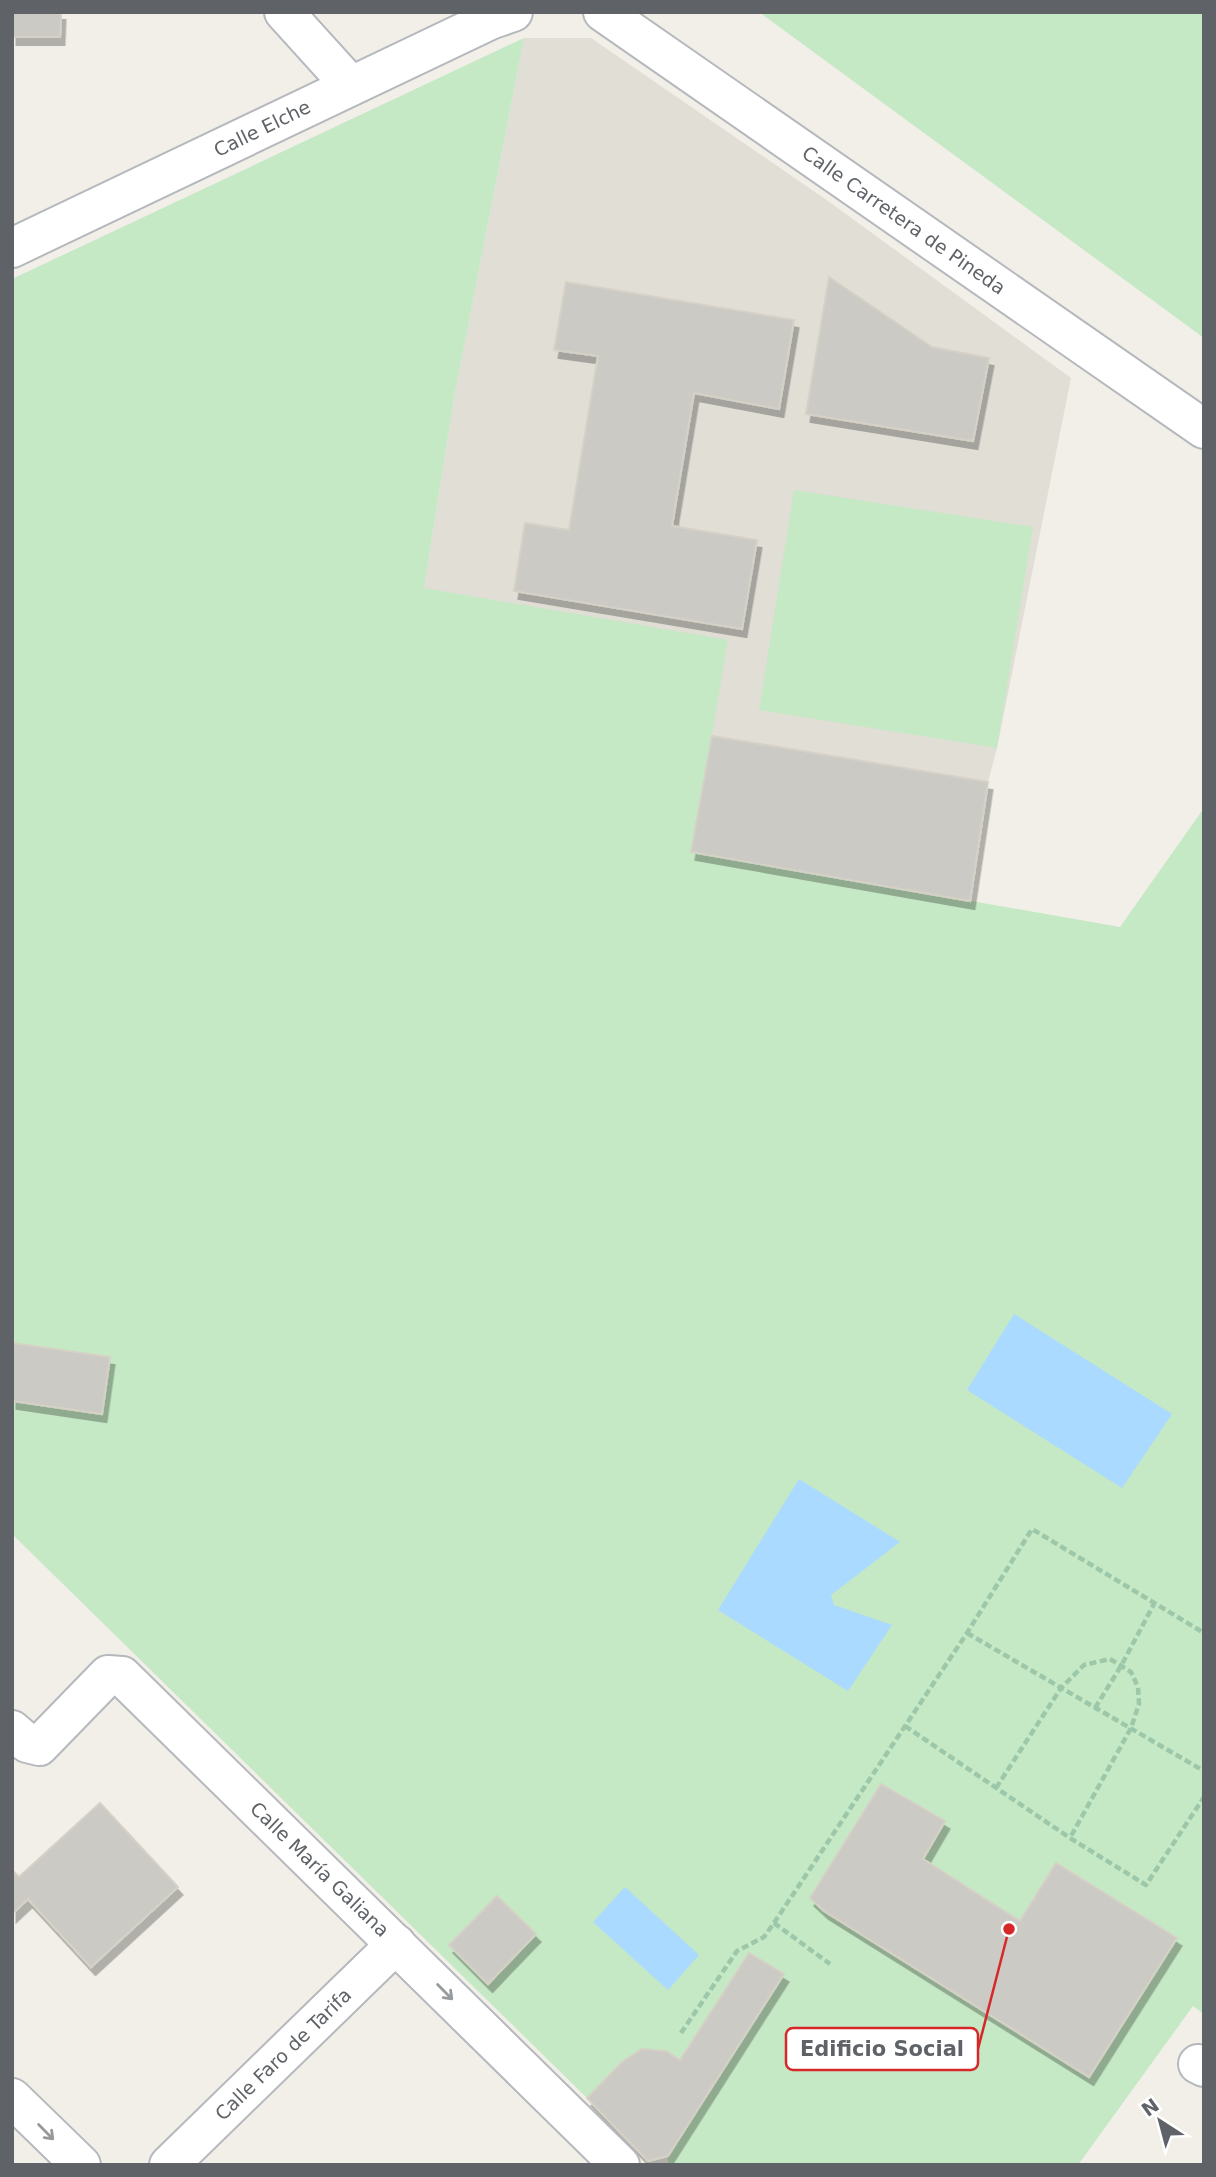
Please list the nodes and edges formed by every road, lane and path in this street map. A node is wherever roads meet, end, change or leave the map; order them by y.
1 (284, 12) edge
2 (513, 12) edge
3 (603, 12) edge
4 (351, 86) junction
5 (12, 248) edge
6 (1204, 429) edge
7 (1154, 1604) junction
8 (967, 1633) junction
9 (1204, 1633) edge
10 (1121, 1666) junction
11 (1061, 1688) junction
12 (1095, 1708) junction
13 (905, 1726) junction
14 (1131, 1728) junction
15 (12, 1730) edge
16 (1204, 1771) edge
17 (996, 1788) junction
18 (1204, 1797) edge
19 (1070, 1838) junction
20 (774, 1923) junction
21 (396, 1944) junction
22 (830, 1964) dead end
23 (681, 2033) dead end
24 (12, 2098) edge
25 (603, 2159) edge
26 (82, 2165) edge
27 (169, 2165) edge

1 - 4 street
2 - 4 street, Calle Elche
3 - 6 street, Calle Carretera de Pineda
4 - 5 street, Calle Elche
7 - 8 path
7 - 9 path
7 - 10 path
8 - 11 path
8 - 13 path
10 - 11 path
10 - 12 path
10 - 14 path
11 - 12 path
11 - 17 path
12 - 14 path
13 - 17 path
13 - 20 path
14 - 16 path
14 - 19 path
15 - 21 street, Calle María Galiana
17 - 19 path
18 - 19 path
20 - 22 path
20 - 23 path
21 -> 25 street, Calle María Galiana
21 - 27 street, Calle Faro de Tarifa
24 -> 26 street

